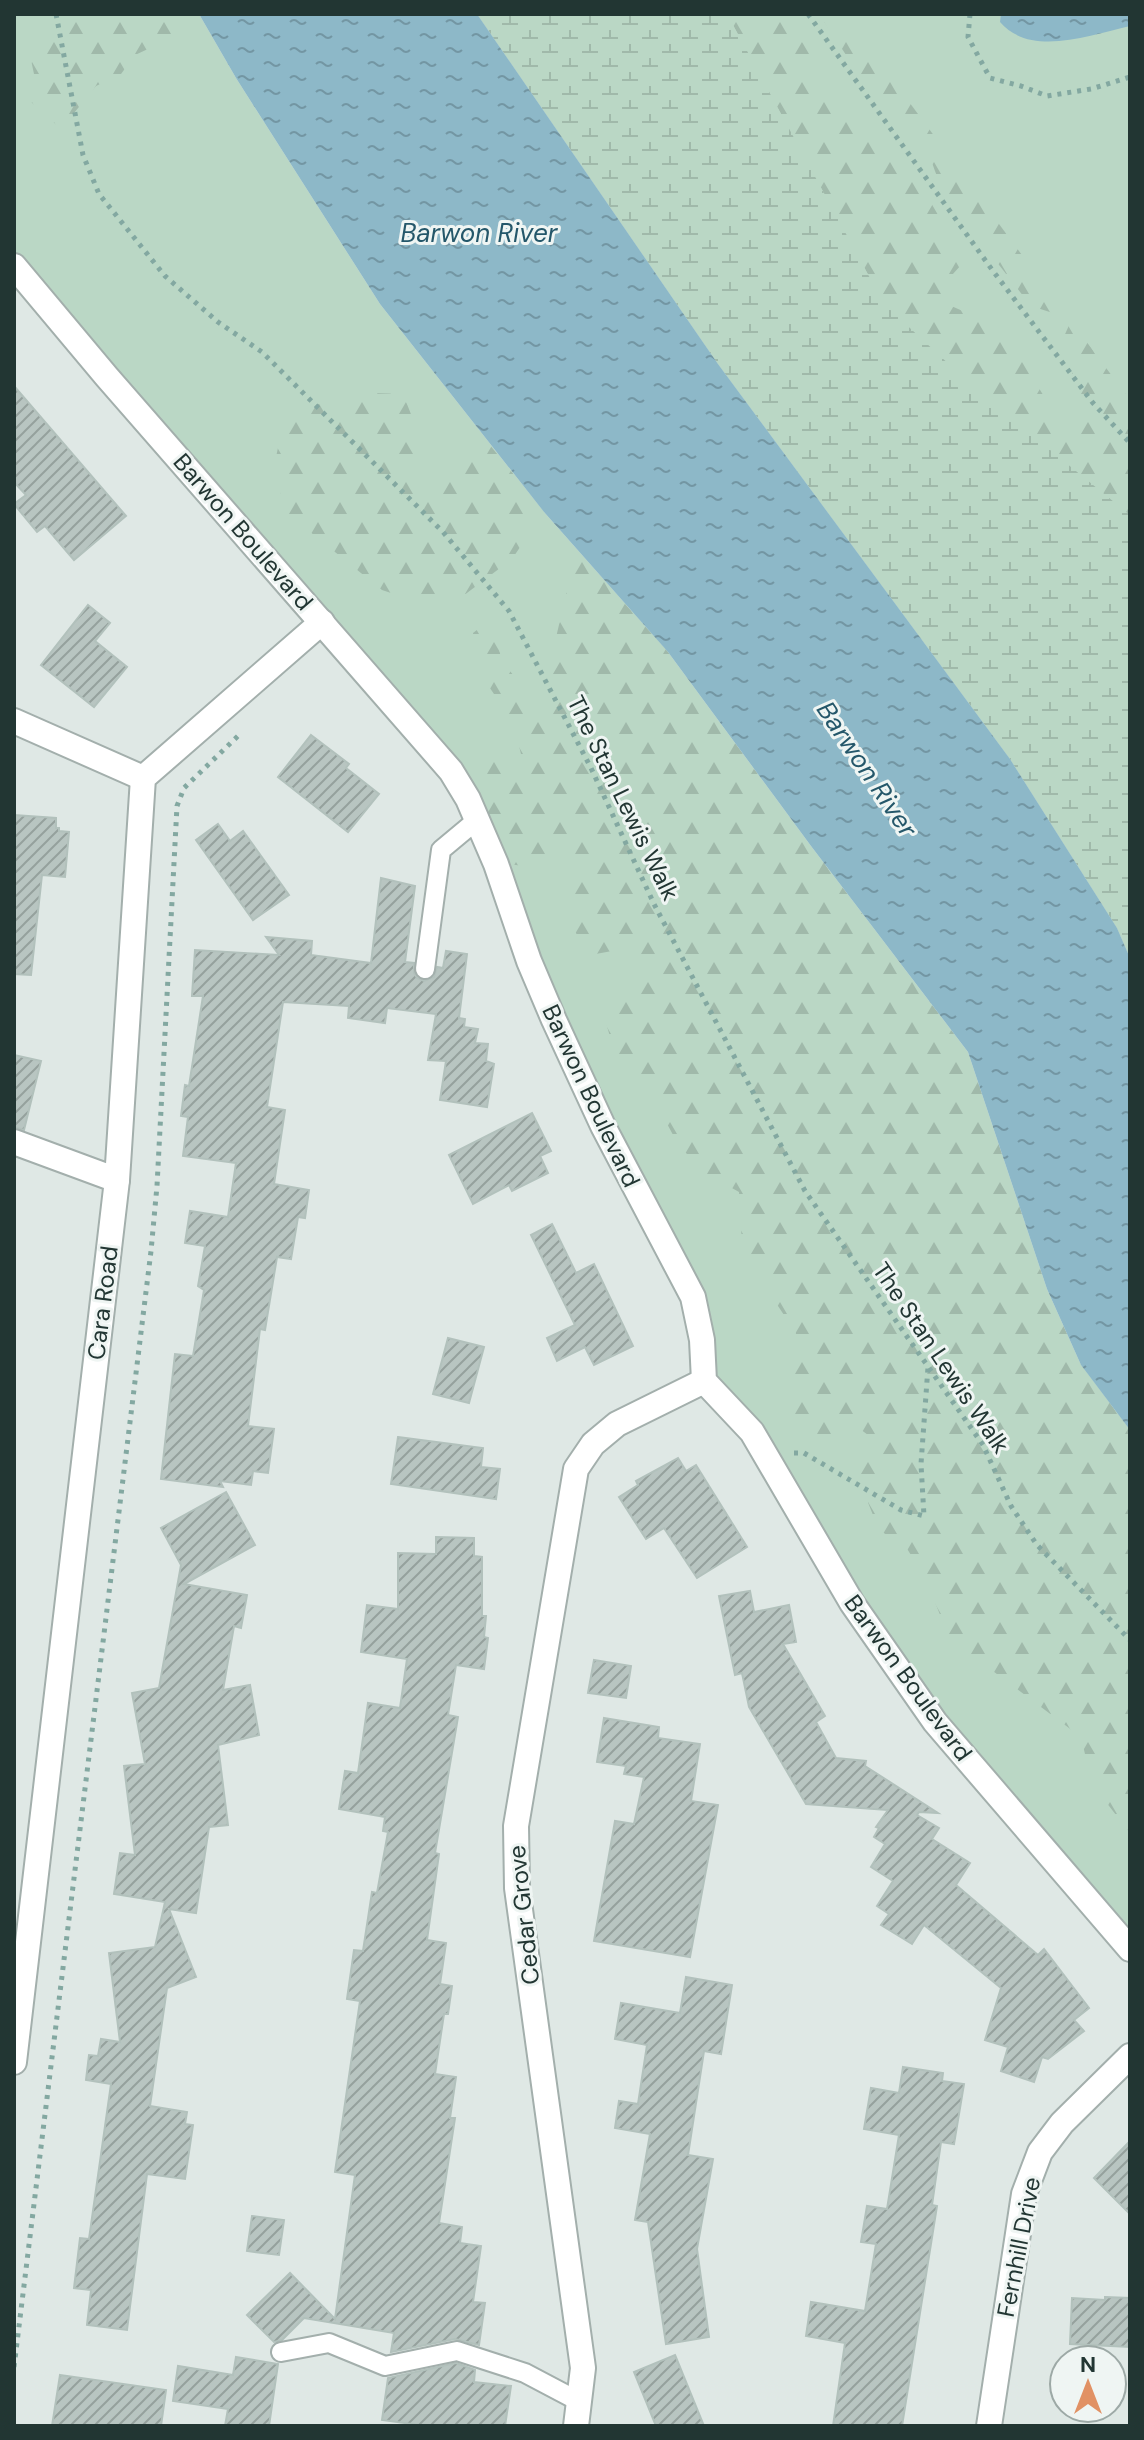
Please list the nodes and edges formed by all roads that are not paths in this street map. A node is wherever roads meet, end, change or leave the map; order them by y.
1 (14, 266) edge
2 (322, 622) junction
3 (14, 721) edge
4 (143, 778) junction
5 (477, 820) junction
6 (425, 969) dead end
7 (14, 1142) edge
8 (117, 1180) junction
9 (704, 1381) junction
10 (1130, 1949) edge
11 (1130, 2056) edge
12 (14, 2062) edge
13 (281, 2352) dead end
14 (578, 2414) edge
15 (989, 2426) edge

1 - 2 street, Barwon Boulevard
2 - 4 street
2 - 5 street, Barwon Boulevard
3 - 4 street
4 - 8 street, Cara Road
5 - 6 lane
5 - 9 street, Barwon Boulevard
7 - 8 street
8 - 12 street, Cara Road
9 - 10 street, Barwon Boulevard
9 - 14 street, Cedar Grove
11 - 15 street, Fernhill Drive
13 - 14 lane

